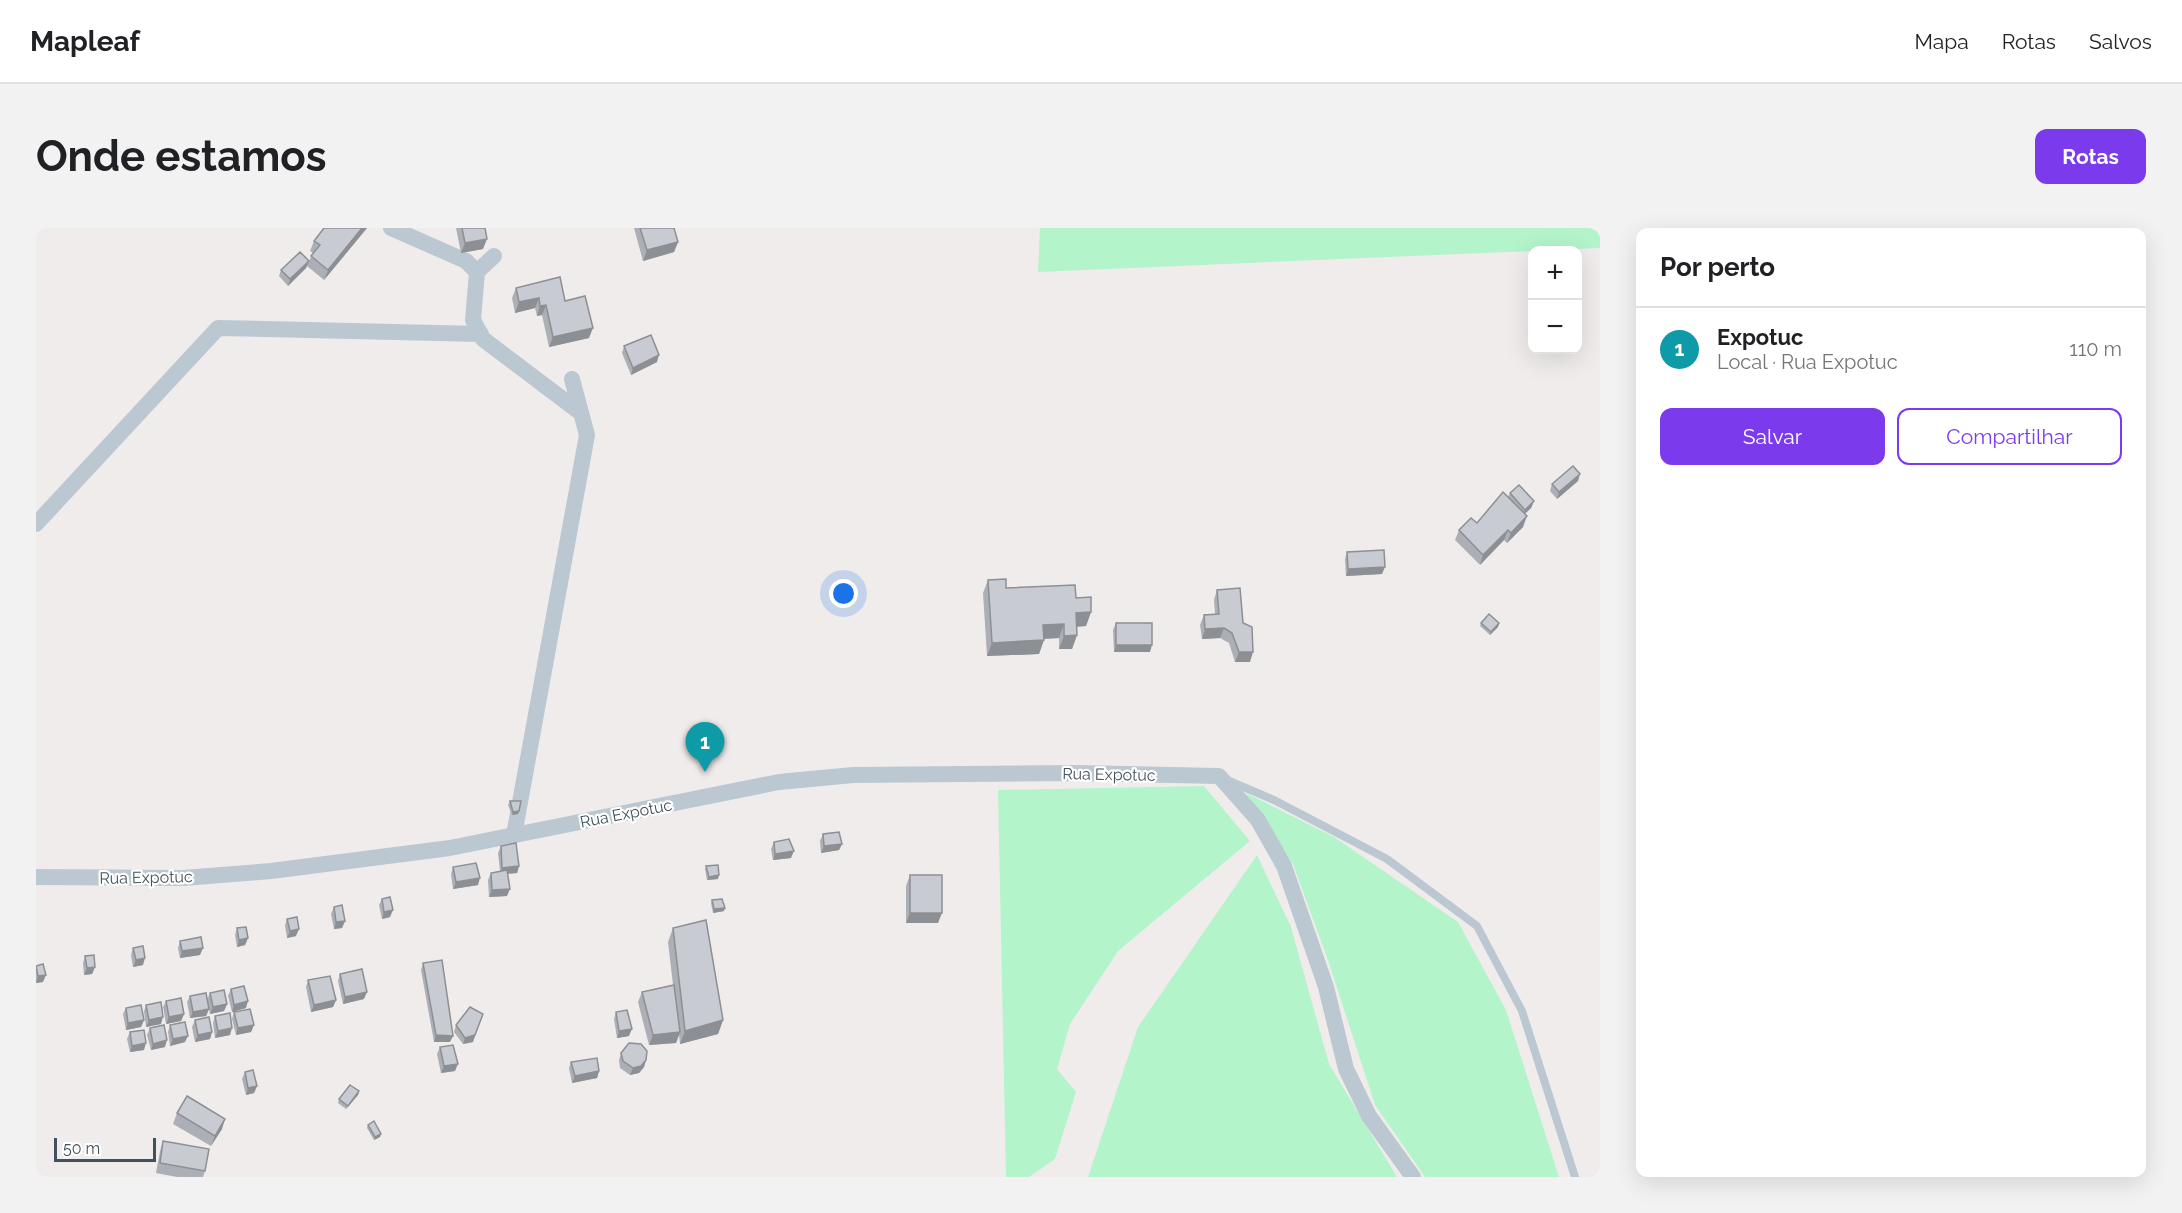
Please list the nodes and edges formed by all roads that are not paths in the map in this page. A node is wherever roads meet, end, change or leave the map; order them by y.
1 (391, 228) edge
2 (494, 256) dead end
3 (477, 272) junction
4 (481, 334) junction
5 (572, 379) dead end
6 (581, 413) junction
7 (36, 525) edge
8 (1219, 776) junction
9 (514, 836) junction
10 (36, 878) edge
11 (1413, 1177) edge
12 (1575, 1177) edge

1 - 3 street
2 - 3 street
3 - 4 street
4 - 6 street
4 - 7 street
5 - 6 street
6 - 9 street
8 - 9 street, Rua Expotuc
8 - 11 street
8 - 12 lane
9 - 10 street, Rua Expotuc

